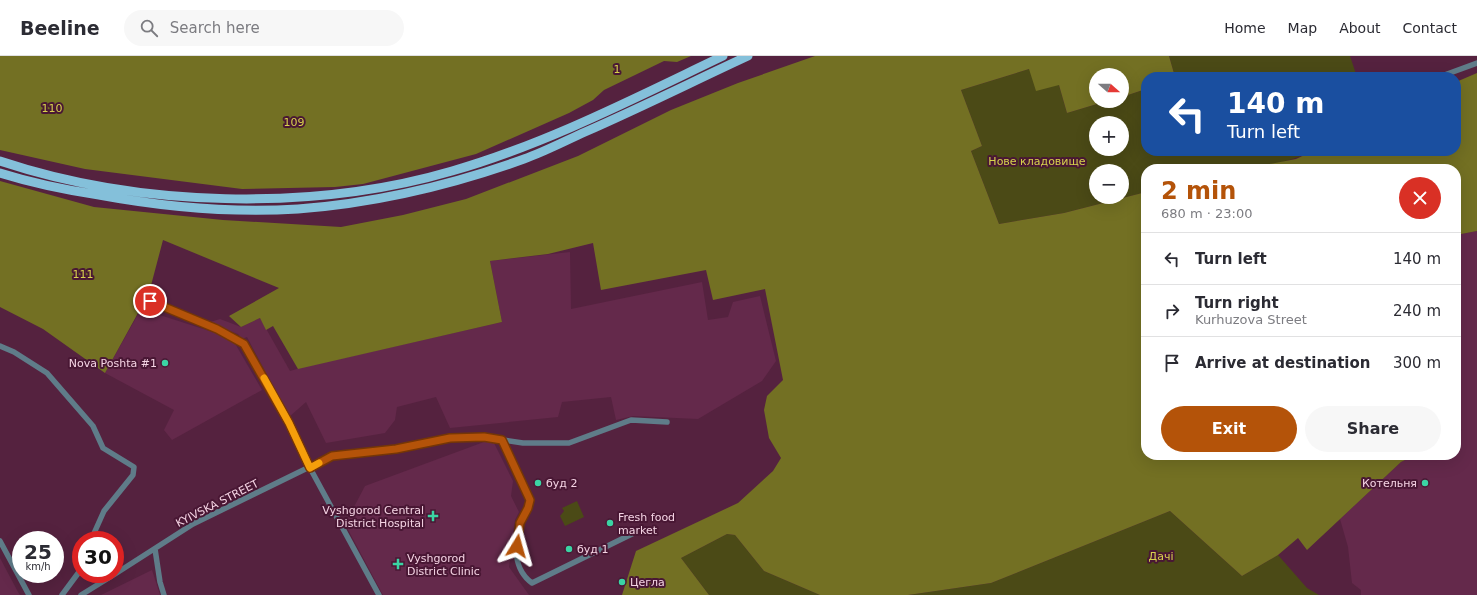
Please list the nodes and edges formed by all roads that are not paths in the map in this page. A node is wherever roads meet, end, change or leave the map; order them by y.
1 (724, 56) edge
2 (748, 56) edge
3 (1477, 63) edge
4 (1453, 72) edge
5 (0, 161) edge
6 (0, 173) edge
7 (150, 301) dead end
8 (0, 346) edge
9 (666, 422) dead end
10 (502, 440) junction
11 (310, 468) junction
12 (95, 531) edge
13 (636, 532) dead end
14 (0, 541) edge
15 (156, 549) junction
16 (124, 569) edge
17 (72, 581) edge
18 (100, 583) edge
19 (29, 595) edge
20 (62, 595) edge
21 (81, 595) edge
22 (164, 595) edge
23 (379, 595) edge

1 - 5 main road
2 - 6 main road
3 - 4 street
7 - 11 street
8 - 12 street
9 - 10 street, KYIVSKA STREET
10 - 11 street, KYIVSKA STREET
10 - 13 street
11 - 15 street, KYIVSKA STREET
11 - 23 street
14 - 19 street
15 - 16 street, KYIVSKA STREET
15 - 22 street
17 - 20 street
18 - 21 street, KYIVSKA STREET

